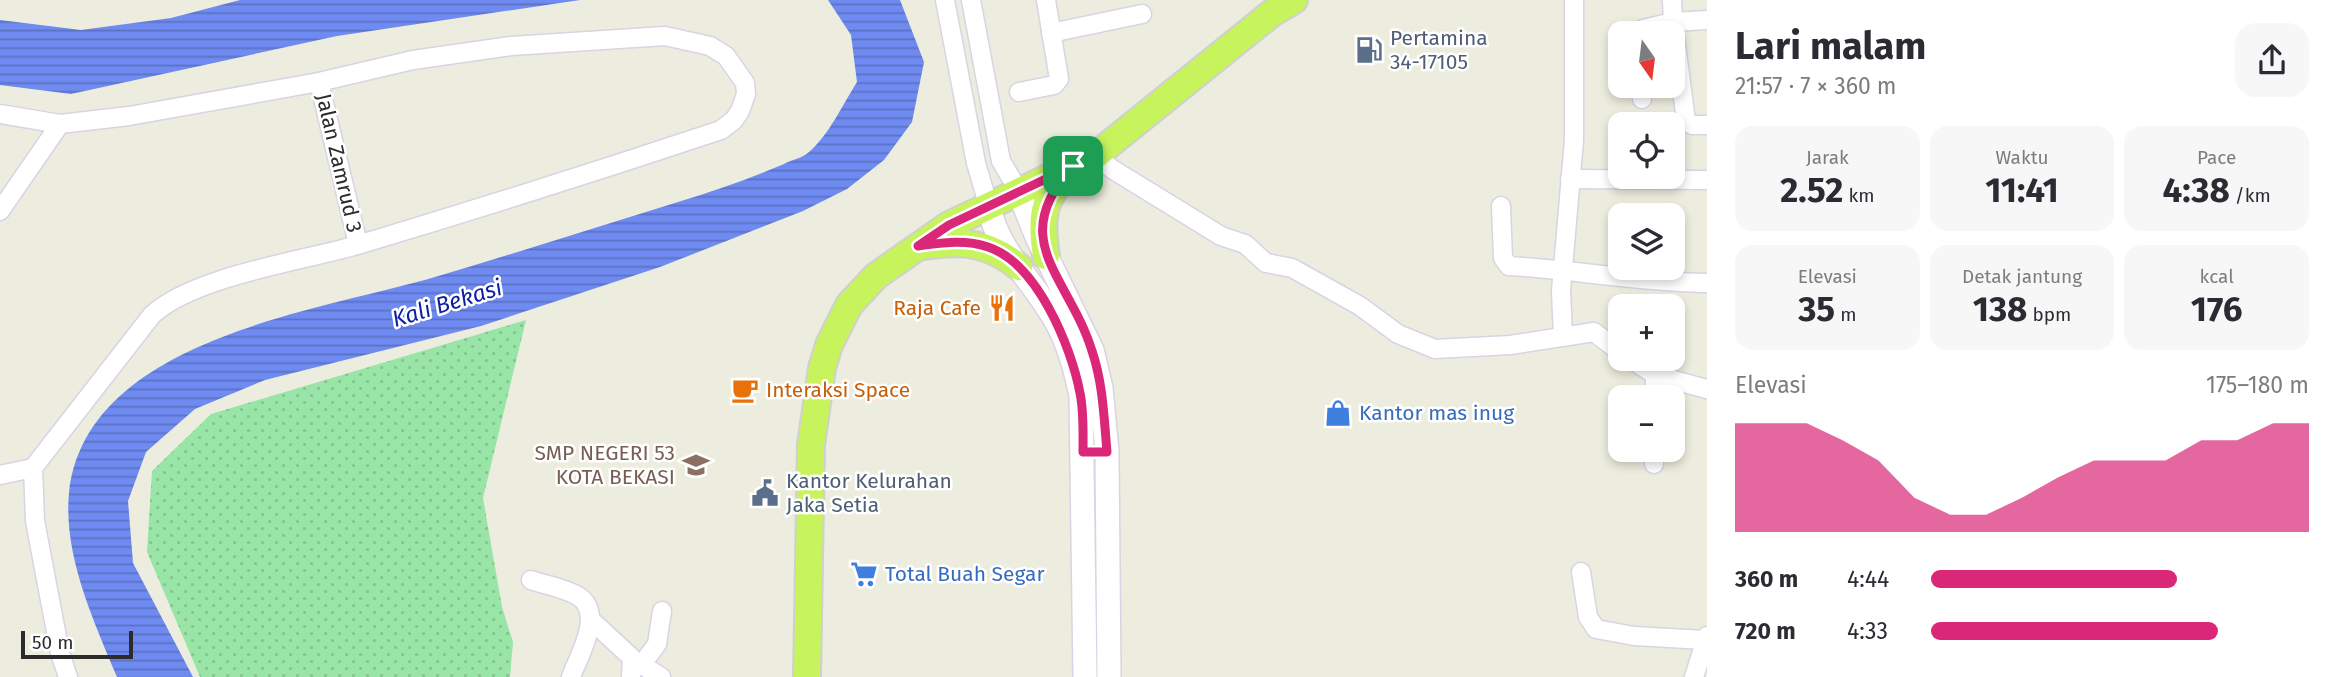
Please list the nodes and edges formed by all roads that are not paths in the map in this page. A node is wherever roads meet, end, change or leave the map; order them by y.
1 (945, 0) edge
2 (971, 0) edge
3 (1046, 0) edge
4 (1294, 0) edge
5 (1672, 0) edge
6 (1575, 8) edge
7 (1142, 14) dead end
8 (1707, 20) edge
9 (1673, 21) edge
10 (1685, 21) edge
11 (1051, 33) junction
12 (980, 46) junction
13 (955, 49) junction
14 (319, 82) junction
15 (1019, 92) dead end
16 (1683, 98) edge
17 (0, 114) edge
18 (60, 124) junction
19 (1707, 125) edge
20 (996, 139) junction
21 (974, 144) junction
22 (1084, 161) junction
23 (1570, 179) junction
24 (1707, 180) edge
25 (1018, 190) junction
26 (988, 205) junction
27 (1501, 206) dead end
28 (0, 211) edge
29 (358, 244) junction
30 (918, 246) junction
31 (1041, 247) junction
32 (1014, 260) junction
33 (1562, 269) junction
34 (1707, 284) edge
35 (1563, 337) junction
36 (1608, 343) edge
37 (1649, 371) edge
38 (1655, 375) junction
39 (1655, 385) edge
40 (1707, 389) edge
41 (1083, 452) junction
42 (1107, 452) junction
43 (33, 468) junction
44 (0, 475) edge
45 (1581, 572) dead end
46 (531, 580) dead end
47 (662, 611) dead end
48 (592, 621) junction
49 (1706, 638) edge
50 (68, 677) edge
51 (571, 677) edge
52 (631, 677) edge
53 (661, 677) edge
54 (807, 677) edge
55 (1085, 677) edge
56 (1109, 677) edge
57 (1694, 677) edge

1 - 13 street
2 - 12 street
3 - 11 street
4 - 22 main road
5 - 9 street
6 - 23 street
7 - 11 street
8 - 10 street
11 - 15 street
12 - 13 street
12 - 20 street
13 - 21 street
14 - 18 street
14 - 29 street, Jalan Zamrud 3
14 - 29 street
16 - 19 street
17 - 18 street
18 - 28 street
20 - 21 street
20 - 25 street
21 - 26 street
22 - 25 main road
22 - 31 main road
22 - 35 street
23 - 24 street
23 - 33 street
25 - 26 main road
25 - 31 main road
26 - 30 main road
26 - 32 main road
27 - 33 street
29 - 43 street
30 - 32 main road
30 - 54 main road
31 - 32 main road
31 - 42 main road
32 - 41 main road
33 - 34 street
33 - 35 street
35 - 36 street
37 - 38 street
38 - 39 street
38 - 40 street
41 - 42 main road
41 - 55 main road
42 - 56 main road
43 - 44 street
43 - 50 street
45 - 49 street
46 - 48 street
47 - 53 street
48 - 51 street
48 - 52 street
49 - 57 street

